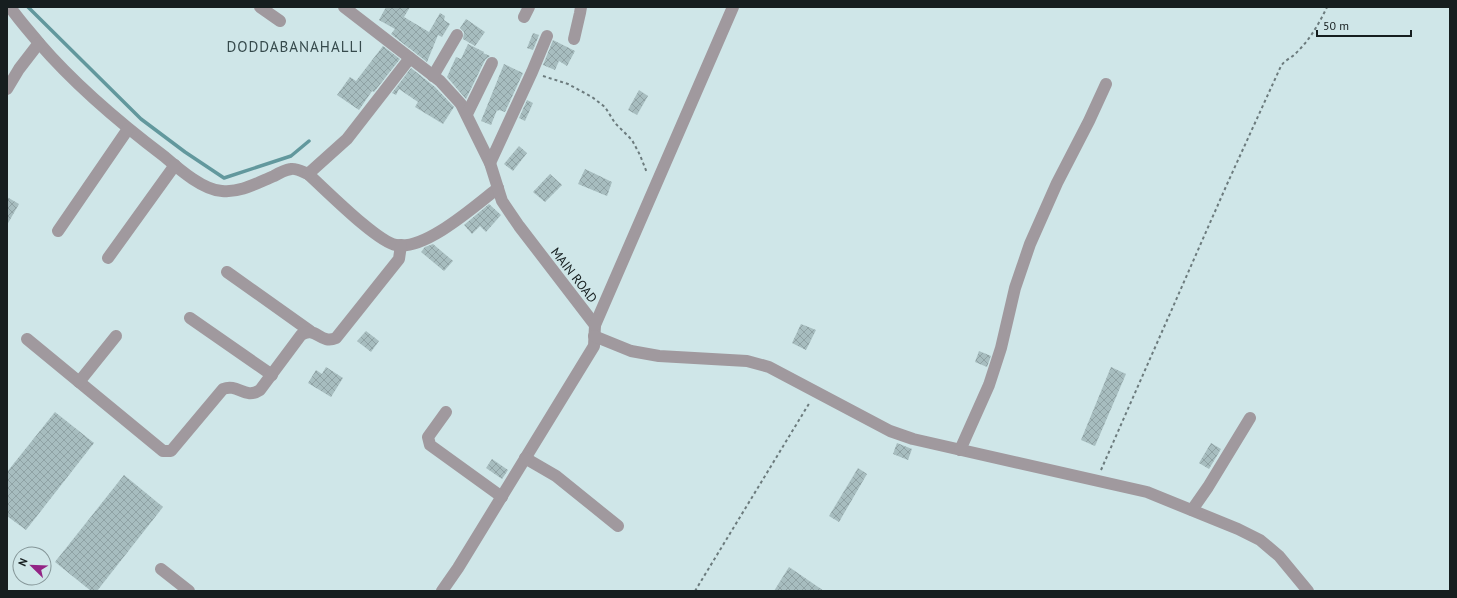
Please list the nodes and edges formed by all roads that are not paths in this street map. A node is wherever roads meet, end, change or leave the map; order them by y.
1 (10, 7) edge
2 (260, 7) edge
3 (344, 7) edge
4 (580, 7) edge
5 (733, 7) edge
6 (280, 21) dead end
7 (457, 35) dead end
8 (547, 36) dead end
9 (574, 39) dead end
10 (39, 43) junction
11 (410, 58) junction
12 (492, 63) dead end
13 (433, 76) junction
14 (1106, 84) dead end
15 (7, 89) edge
16 (467, 114) junction
17 (128, 129) junction
18 (490, 163) junction
19 (175, 165) junction
20 (308, 174) junction
21 (498, 188) junction
22 (58, 231) dead end
23 (401, 246) junction
24 (108, 258) dead end
25 (227, 272) dead end
26 (190, 318) dead end
27 (310, 331) junction
28 (595, 331) junction
29 (116, 336) dead end
30 (27, 340) dead end
31 (272, 375) junction
32 (79, 382) junction
33 (446, 412) dead end
34 (1250, 418) dead end
35 (960, 450) junction
36 (525, 458) junction
37 (502, 497) junction
38 (1192, 510) junction
39 (618, 526) dead end
40 (161, 569) dead end
41 (189, 591) edge
42 (442, 591) edge
43 (1308, 591) edge

1 - 10 street
2 - 6 street
3 - 11 street, MAIN ROAD
4 - 9 street
5 - 28 street
7 - 13 street
8 - 18 street
10 - 15 street
10 - 17 street
11 - 13 street, MAIN ROAD
11 - 20 street
12 - 16 street
13 - 16 street, MAIN ROAD
14 - 35 street
16 - 18 street, MAIN ROAD
17 - 19 street
17 - 22 street
18 - 21 street, MAIN ROAD
19 - 20 street
19 - 24 street
20 - 23 street
21 - 23 street
21 - 28 street, MAIN ROAD
23 - 27 street
25 - 27 street
26 - 31 street
27 - 31 street
28 - 35 street
28 - 36 street
29 - 32 street
30 - 32 street
31 - 32 street
33 - 37 street
34 - 38 street
35 - 38 street
36 - 37 street
36 - 39 street
37 - 42 street
38 - 43 street
40 - 41 street

